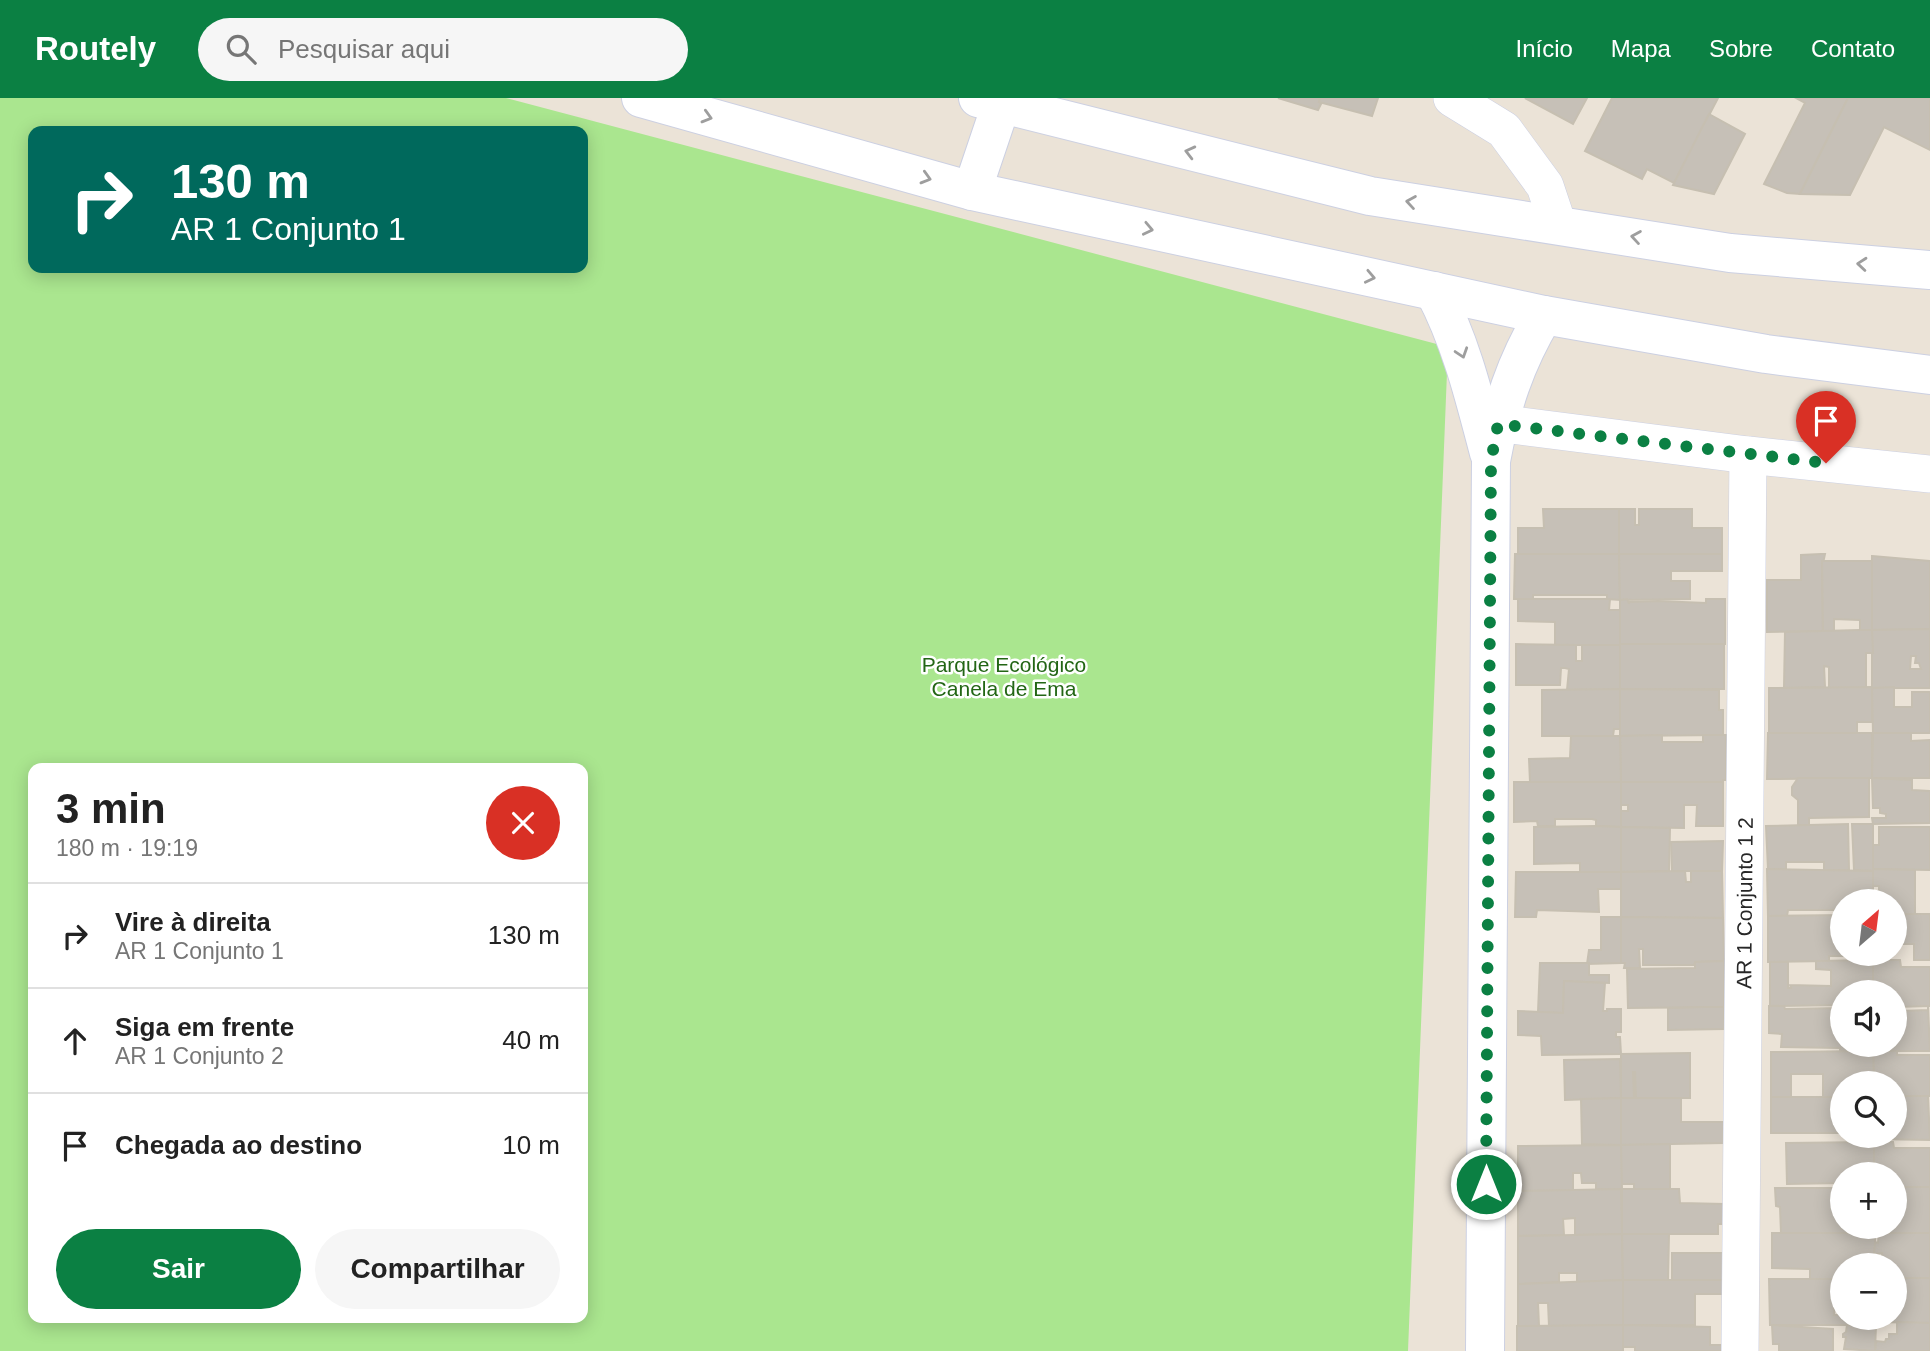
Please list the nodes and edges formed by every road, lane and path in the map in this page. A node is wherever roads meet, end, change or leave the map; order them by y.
1 (641, 98) edge
2 (1452, 98) edge
3 (989, 101) edge
4 (972, 191) junction
5 (1558, 225) junction
6 (1930, 270) edge
7 (1434, 291) junction
8 (1544, 315) junction
9 (1930, 374) edge
10 (1489, 422) junction
11 (1748, 455) junction
12 (1930, 474) edge
13 (1485, 1351) edge
14 (1740, 1351) edge

1 -> 4 main road
2 - 5 street
3 - 4 main road
5 -> 3 main road
4 -> 7 main road
6 -> 5 main road
7 - 8 main road
7 -> 10 main road
8 - 9 main road
8 - 10 main road
10 - 11 street
10 - 13 main road
11 - 12 street
11 - 14 street, AR 1 Conjunto 1 2

